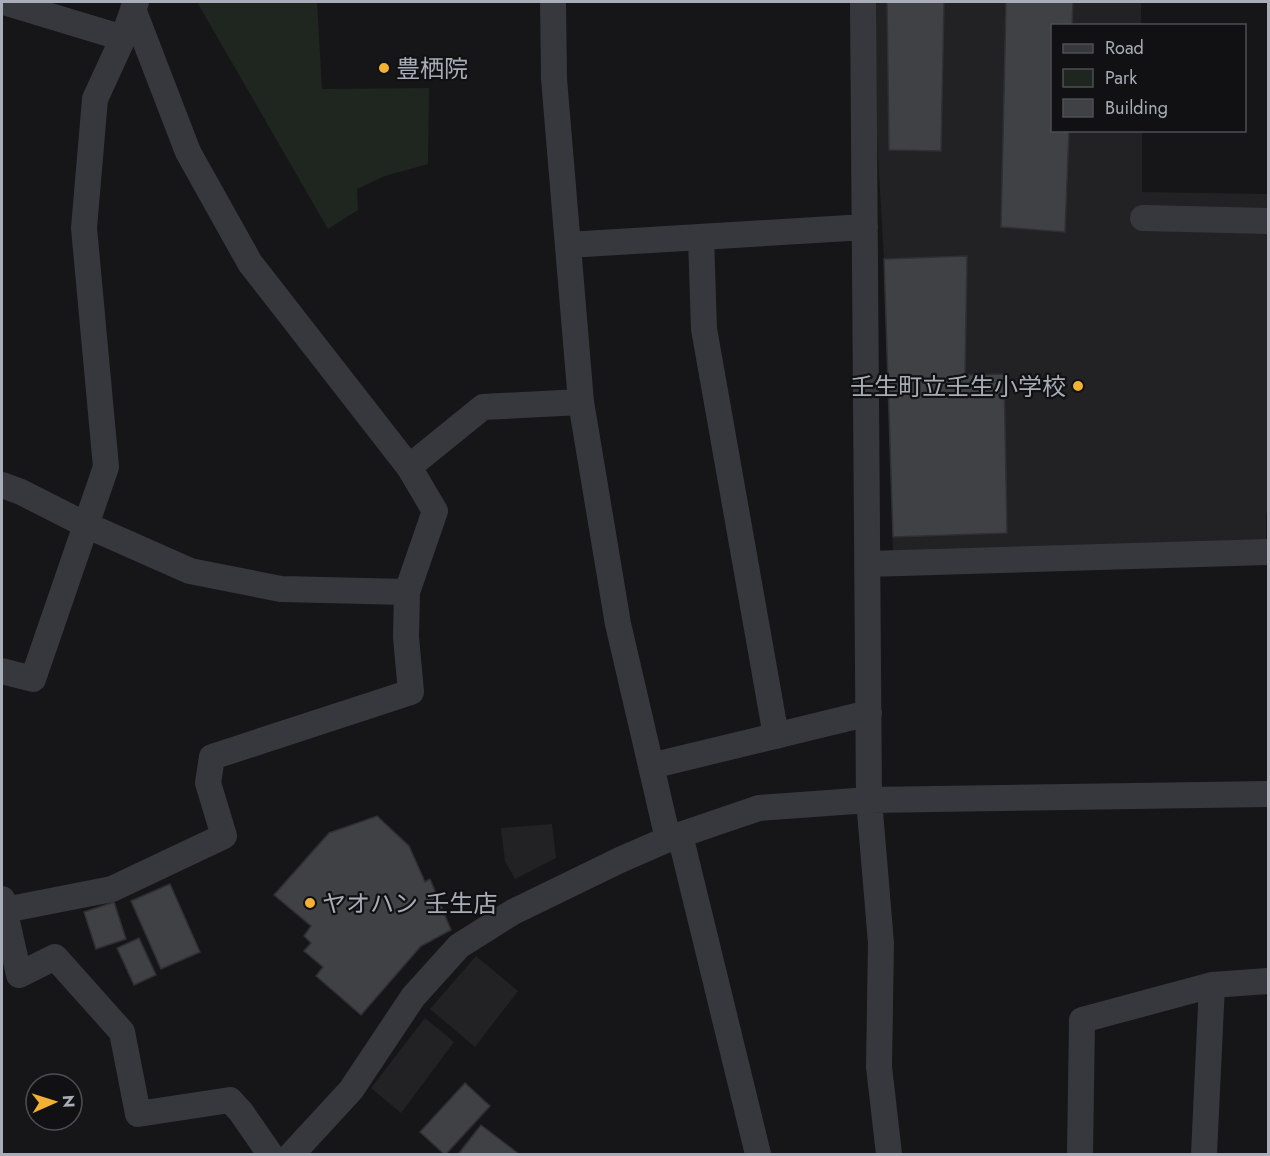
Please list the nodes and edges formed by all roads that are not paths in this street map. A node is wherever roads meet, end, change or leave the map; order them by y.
1 (4, 2) edge
2 (553, 2) edge
3 (863, 2) edge
4 (134, 5) edge
5 (123, 38) junction
6 (1143, 218) dead end
7 (1269, 221) edge
8 (865, 227) junction
9 (701, 237) junction
10 (568, 245) junction
11 (581, 402) junction
12 (409, 467) junction
13 (2, 485) edge
14 (86, 525) junction
15 (1269, 552) edge
16 (868, 564) junction
17 (407, 592) junction
18 (2, 671) edge
19 (869, 713) junction
20 (776, 736) junction
21 (651, 766) junction
22 (1269, 794) edge
23 (869, 800) junction
24 (674, 837) junction
25 (3, 905) edge
26 (1269, 981) edge
27 (1212, 985) junction
28 (270, 1155) edge
29 (292, 1155) edge
30 (758, 1155) edge
31 (889, 1155) edge
32 (1080, 1155) edge
33 (1204, 1155) edge

1 - 5 street
2 - 10 street
3 - 8 street
4 - 5 street
4 - 12 street
5 - 14 street
6 - 7 street
8 - 9 street
8 - 16 street
9 - 10 street
9 - 20 street
10 - 11 street
11 - 12 street
11 - 21 street
12 - 17 street
13 - 14 street
14 - 17 street
14 - 18 street
15 - 16 street
16 - 19 street
17 - 25 street
19 - 20 street
19 - 23 street
20 - 21 street
21 - 24 street
22 - 23 street
23 - 24 street
23 - 31 street
24 - 29 street
24 - 30 street
25 - 28 street
26 - 27 street
27 - 32 street
27 - 33 street

